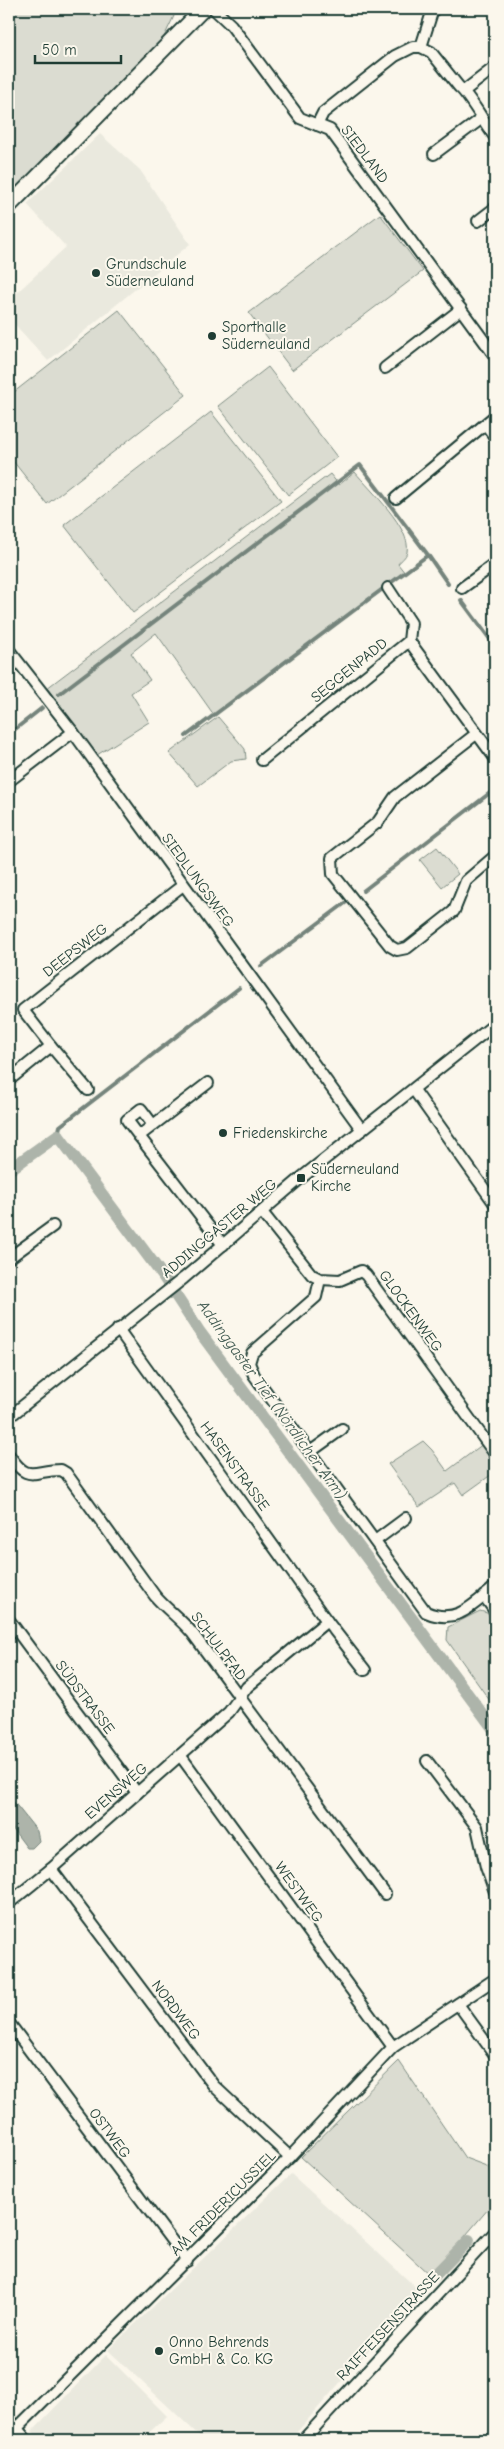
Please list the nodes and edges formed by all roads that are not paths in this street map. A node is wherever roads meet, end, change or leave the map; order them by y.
1 (214, 9) edge
2 (433, 9) edge
3 (195, 12) edge
4 (421, 47) junction
5 (495, 67) edge
6 (464, 91) junction
7 (481, 119) junction
8 (317, 125) junction
9 (495, 137) edge
10 (434, 154) dead end
11 (9, 206) edge
12 (495, 208) edge
13 (478, 221) dead end
14 (461, 309) junction
15 (495, 356) edge
16 (385, 368) dead end
17 (495, 416) edge
18 (486, 425) junction
19 (495, 437) edge
20 (396, 498) dead end
21 (495, 564) edge
22 (388, 588) dead end
23 (462, 588) dead end
24 (408, 641) junction
25 (9, 650) edge
26 (73, 732) junction
27 (476, 734) junction
28 (495, 758) edge
29 (262, 760) dead end
30 (9, 781) edge
31 (495, 856) edge
32 (183, 885) junction
33 (495, 1024) edge
34 (51, 1046) junction
35 (9, 1080) edge
36 (208, 1083) dead end
37 (88, 1090) dead end
38 (414, 1090) junction
39 (153, 1125) junction
40 (362, 1130) junction
41 (139, 1136) junction
42 (495, 1204) edge
43 (262, 1212) junction
44 (53, 1226) dead end
45 (222, 1245) junction
46 (9, 1258) edge
47 (320, 1279) junction
48 (118, 1329) junction
49 (9, 1418) edge
50 (342, 1429) dead end
51 (310, 1452) junction
52 (495, 1454) edge
53 (9, 1455) edge
54 (406, 1518) dead end
55 (374, 1541) junction
56 (495, 1588) edge
57 (484, 1596) junction
58 (495, 1611) edge
59 (9, 1620) edge
60 (327, 1621) junction
61 (365, 1670) dead end
62 (239, 1697) junction
63 (180, 1755) junction
64 (427, 1761) dead end
65 (137, 1793) junction
66 (51, 1869) junction
67 (495, 1892) edge
68 (385, 1894) dead end
69 (9, 1903) edge
70 (495, 1979) edge
71 (458, 2004) junction
72 (9, 2023) edge
73 (393, 2047) junction
74 (495, 2055) edge
75 (290, 2157) junction
76 (495, 2232) edge
77 (187, 2261) junction
78 (13, 2432) edge
79 (303, 2440) edge

1 - 8 street, SIEDLAND
2 - 4 street
3 - 11 main road
4 - 6 street
4 - 8 street
5 - 6 street
6 - 7 street
7 - 9 street
7 - 10 street
8 - 14 street, SIEDLAND
12 - 13 street
14 - 15 street, SIEDLAND
14 - 16 street
17 - 18 street
18 - 19 street
18 - 20 street
21 - 23 street
22 - 24 street, SEGGENPADD
24 - 27 street
24 - 29 street, SEGGENPADD
25 - 26 street, SIEDLUNGSWEG
26 - 30 street
26 - 32 street, SIEDLUNGSWEG
27 - 28 street
27 - 31 street
32 - 34 street, DEEPSWEG
32 - 40 street, SIEDLUNGSWEG
33 - 38 street, ADDINGGASTER WEG
34 - 35 street
34 - 37 street, DEEPSWEG
36 - 39 street
38 - 40 street, ADDINGGASTER WEG
38 - 42 street
39 - 41 street
39 - 41 street
40 - 43 street, ADDINGGASTER WEG
41 - 45 street
43 - 45 street, ADDINGGASTER WEG
43 - 47 street
44 - 46 street
45 - 48 street, ADDINGGASTER WEG
47 - 51 street
47 - 52 street, GLOCKENWEG
48 - 49 street, ADDINGGASTER WEG
48 - 60 street, HASENSTRASSE
50 - 51 street
51 - 55 street
53 - 62 street, SCHULPFAD
54 - 55 street
55 - 57 street
56 - 57 street
57 - 58 street
59 - 65 street, SÜDSTRASSE
60 - 61 street, HASENSTRASSE
60 - 62 street
62 - 63 street, EVENSWEG
62 - 68 street, SCHULPFAD
63 - 65 street, EVENSWEG
63 - 73 street, WESTWEG
64 - 67 street
65 - 66 street, EVENSWEG
66 - 69 street, EVENSWEG
66 - 75 street, NORDWEG
70 - 71 street, AM FRIDERICUSSIEL
71 - 73 street, AM FRIDERICUSSIEL
71 - 74 street
72 - 77 street, OSTWEG
73 - 75 street, AM FRIDERICUSSIEL
75 - 77 street, AM FRIDERICUSSIEL
76 - 79 street, RAIFFEISENSTRASSE
77 - 78 street, AM FRIDERICUSSIEL

